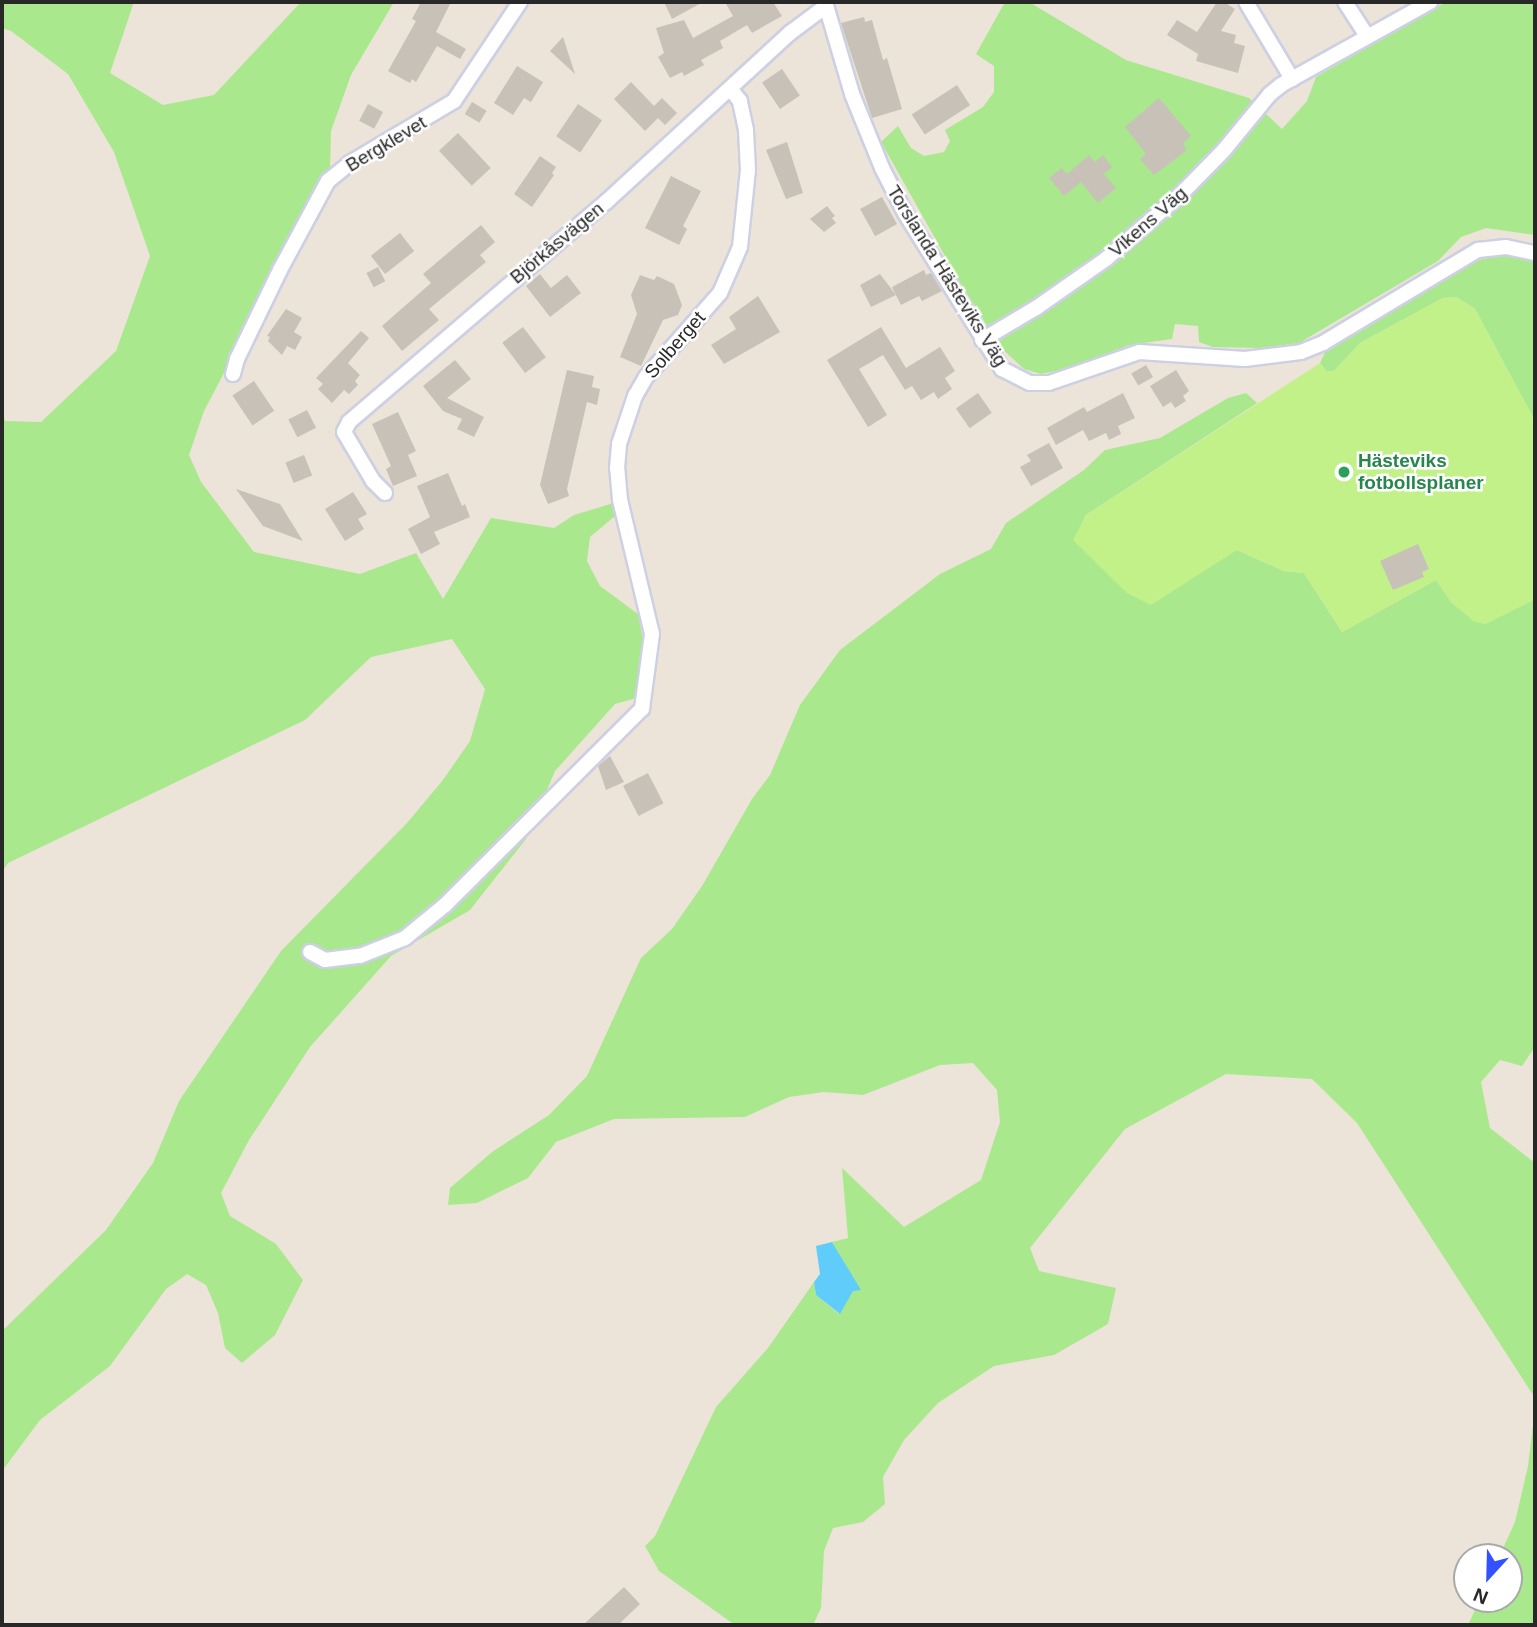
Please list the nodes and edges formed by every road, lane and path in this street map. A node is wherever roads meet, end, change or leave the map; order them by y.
1 (520, 2) edge
2 (1246, 2) edge
3 (1345, 2) edge
4 (1430, 2) edge
5 (826, 4) edge
6 (1367, 36) junction
7 (1292, 79) junction
8 (731, 90) junction
9 (1535, 253) edge
10 (982, 340) junction
11 (233, 374) dead end
12 (385, 493) dead end
13 (310, 951) dead end

1 - 11 street, Bergklevet
2 - 7 street
3 - 6 street
4 - 6 street, Vikens Väg
5 - 8 street, Björkåsvägen
5 - 10 street, Torslanda Hästeviks Väg
6 - 7 street, Vikens Väg
7 - 10 street, Vikens Väg
8 - 12 street, Björkåsvägen
8 - 13 street, Solberget
9 - 10 street, Torslanda Hästeviks Väg

